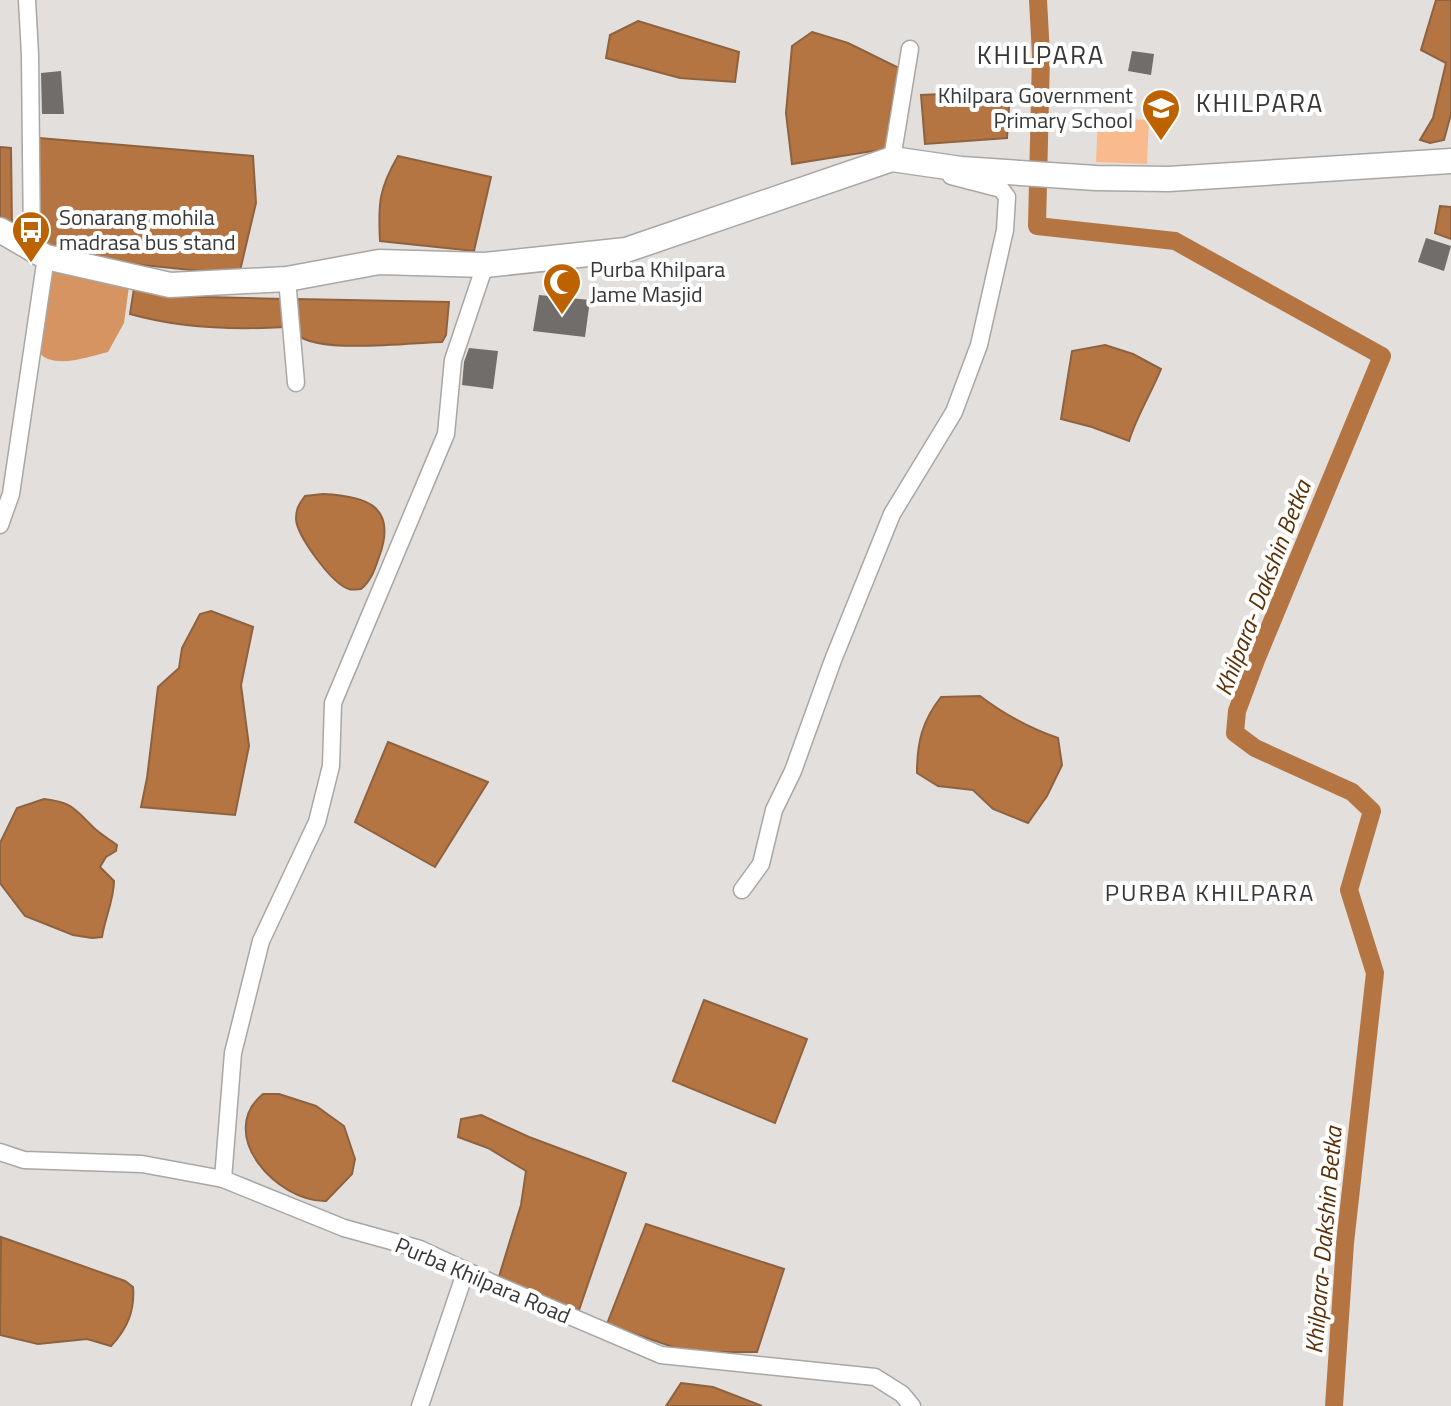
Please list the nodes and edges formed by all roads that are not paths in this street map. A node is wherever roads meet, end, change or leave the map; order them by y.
1 (27, 0) edge
2 (910, 49) dead end
3 (892, 159) junction
4 (1451, 161) edge
5 (949, 168) junction
6 (0, 230) edge
7 (39, 252) junction
8 (485, 265) junction
9 (287, 279) junction
10 (296, 383) dead end
11 (0, 525) edge
12 (742, 890) dead end
13 (0, 1152) edge
14 (223, 1179) junction
15 (466, 1270) junction
16 (420, 1406) edge
17 (912, 1406) edge

1 - 7 street
2 - 3 street
3 - 5 street
3 - 8 street
4 - 5 street
5 - 12 street
6 - 7 street
7 - 9 street
7 - 11 street
8 - 9 street
8 - 14 street
9 - 10 street
13 - 14 street, Purba Khilpara Road
14 - 15 street, Purba Khilpara Road
15 - 16 street
15 - 17 street, Purba Khilpara Road

